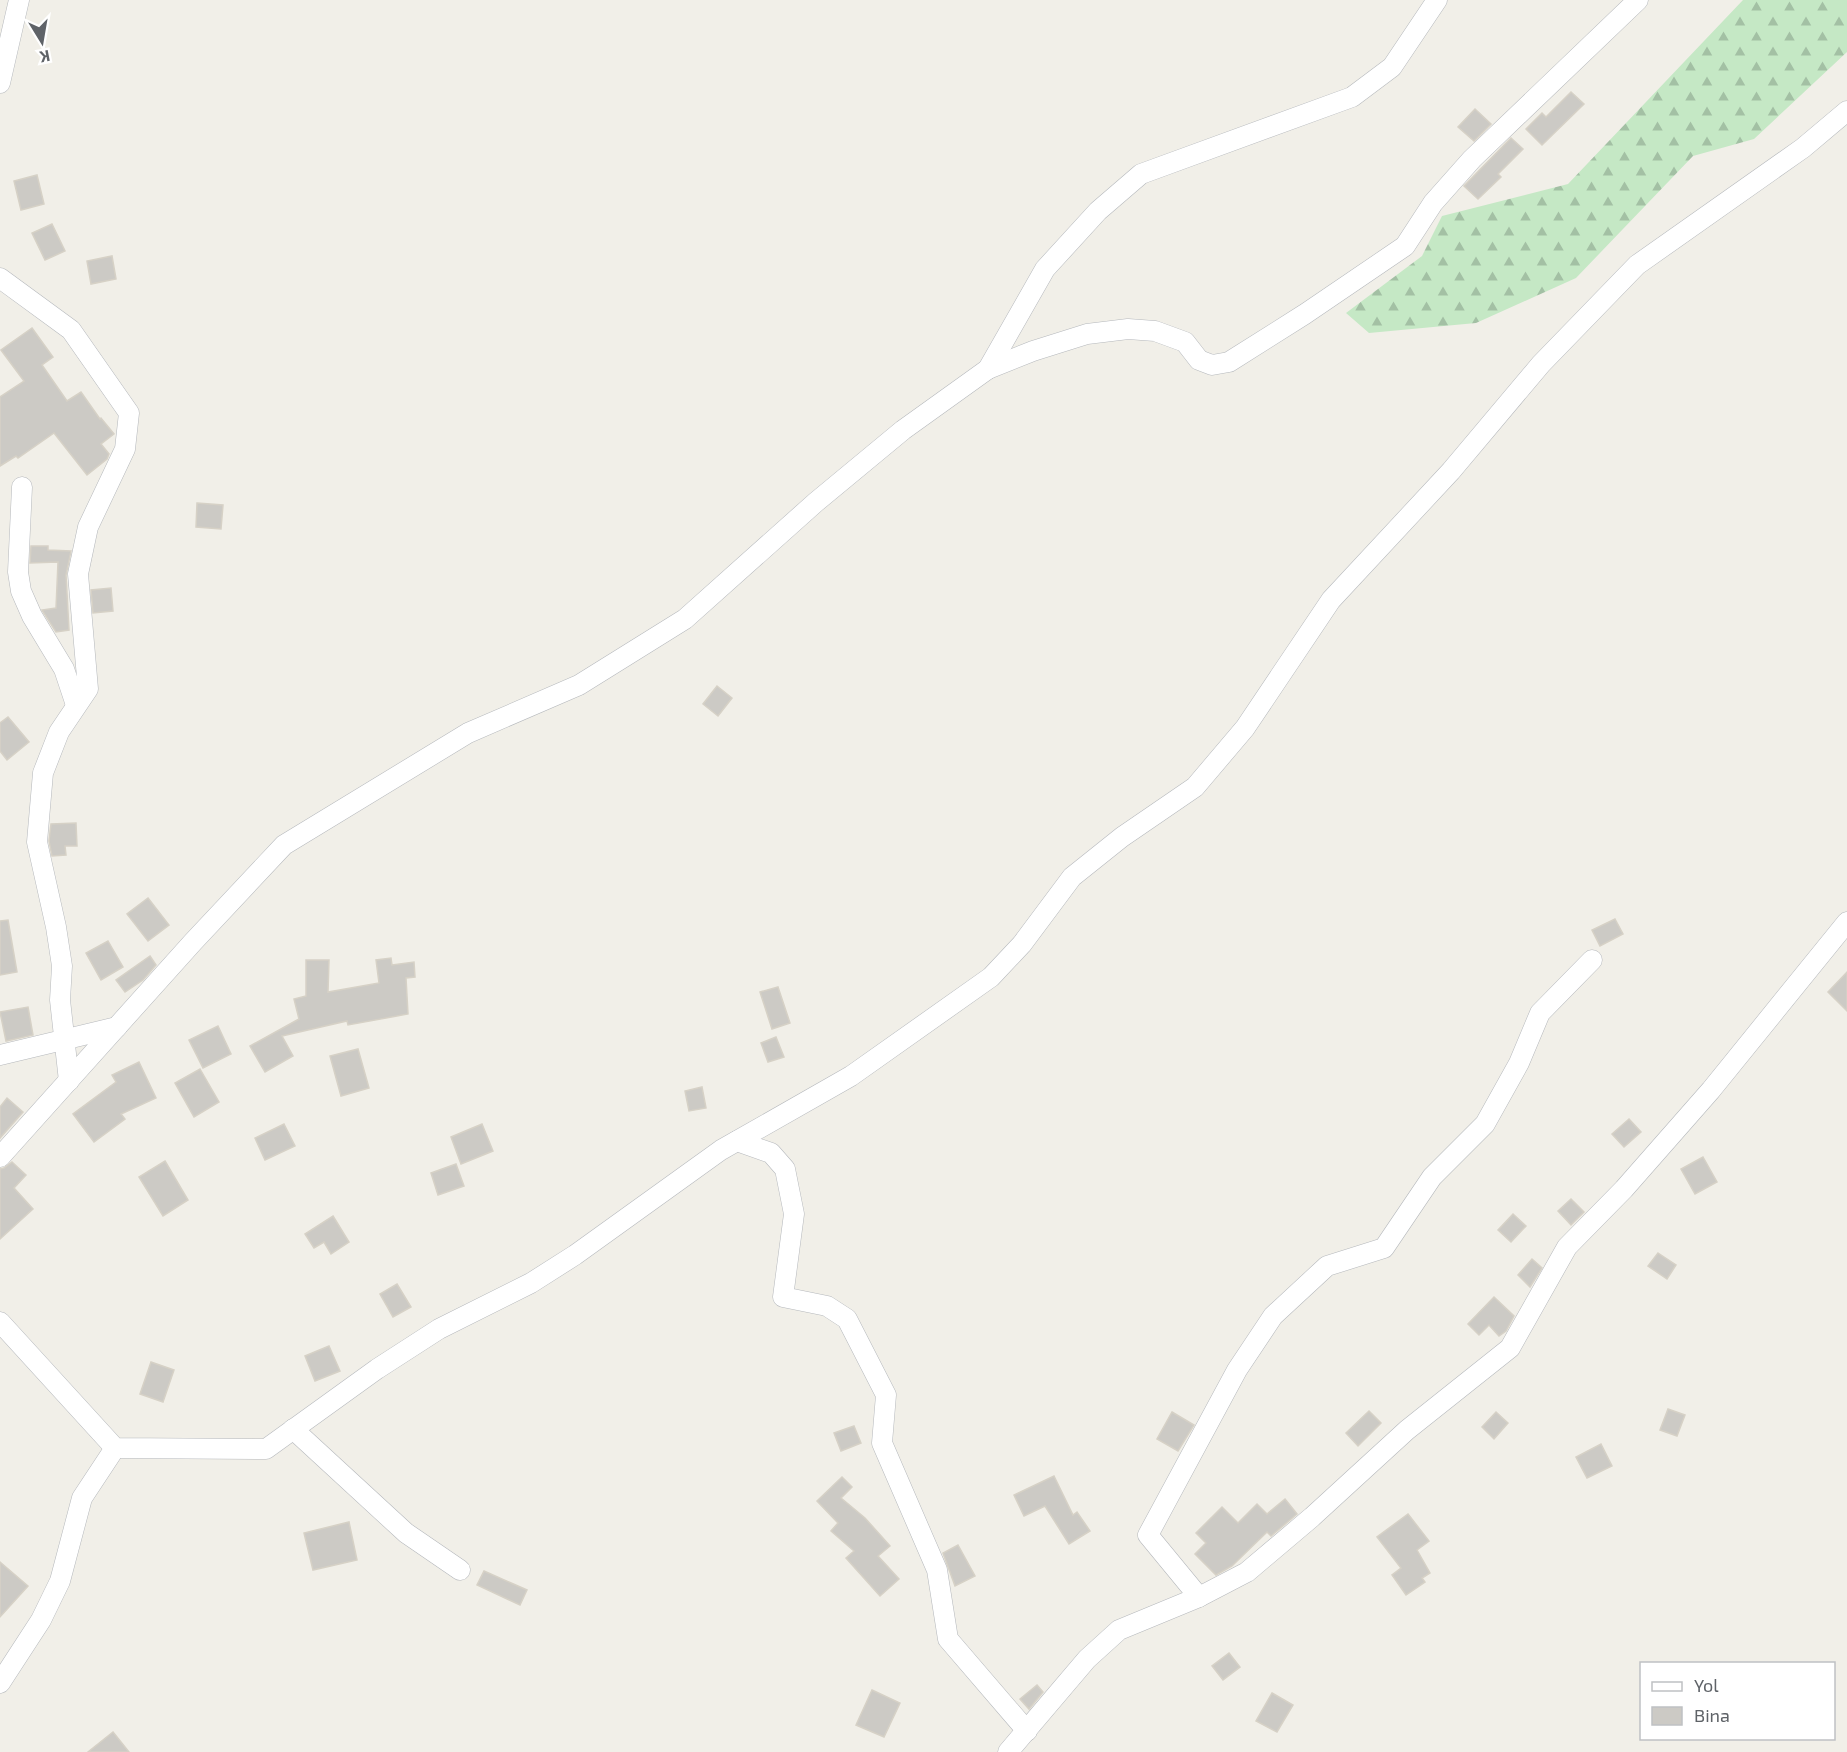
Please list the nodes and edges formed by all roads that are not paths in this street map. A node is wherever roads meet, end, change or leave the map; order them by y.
1 (20, 0) edge
2 (1437, 0) edge
3 (1638, 0) edge
4 (0, 83) edge
5 (1847, 111) edge
6 (0, 278) edge
7 (988, 369) junction
8 (22, 487) dead end
9 (76, 705) junction
10 (1847, 922) edge
11 (1592, 960) dead end
12 (117, 1027) junction
13 (64, 1039) junction
14 (0, 1055) edge
15 (69, 1081) junction
16 (736, 1141) junction
17 (0, 1157) edge
18 (0, 1322) edge
19 (293, 1429) junction
20 (115, 1448) junction
21 (460, 1570) dead end
22 (1199, 1597) junction
23 (0, 1683) edge
24 (1027, 1731) junction
25 (1008, 1752) edge

1 - 4 street
2 - 7 street
3 - 7 street
5 - 16 street
6 - 9 street
7 - 12 street
8 - 9 street
9 - 13 street
10 - 22 street
11 - 22 street
12 - 13 street
12 - 15 street
13 - 14 street
13 - 15 street
15 - 17 street
16 - 19 street
16 - 24 street
18 - 20 street
19 - 20 street
19 - 21 street
20 - 23 street
22 - 24 street
24 - 25 street

